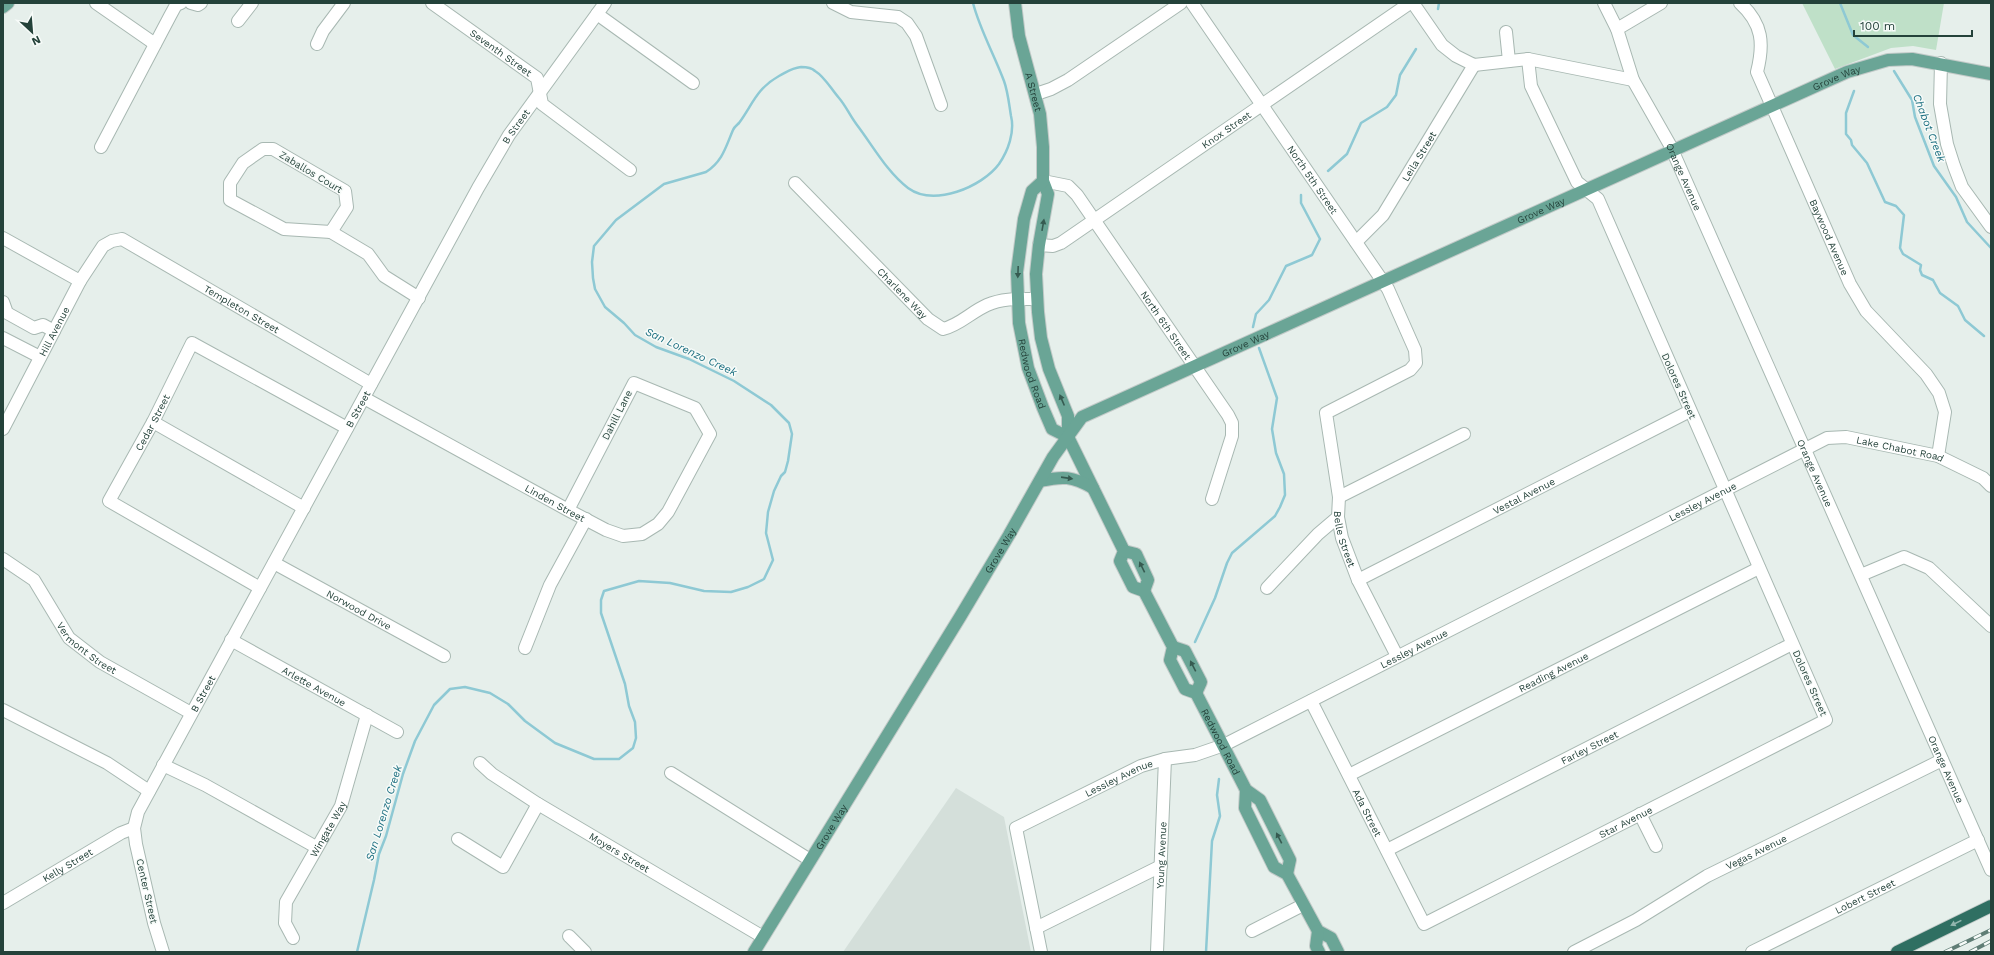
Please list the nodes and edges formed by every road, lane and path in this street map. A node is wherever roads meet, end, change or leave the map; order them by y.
1 (8, 3) edge
2 (96, 3) edge
3 (181, 3) edge
4 (191, 3) edge
5 (201, 3) edge
6 (252, 3) edge
7 (344, 3) edge
8 (432, 3) edge
9 (605, 3) edge
10 (833, 3) edge
11 (1015, 3) edge
12 (1181, 3) edge
13 (1192, 3) edge
14 (1410, 3) edge
15 (1413, 3) edge
16 (1604, 3) edge
17 (1661, 3) edge
18 (1740, 3) edge
19 (3, 7) edge
20 (597, 14) junction
21 (238, 21) dead end
22 (1617, 29) junction
23 (1506, 32) dead end
24 (155, 44) junction
25 (317, 44) dead end
26 (1528, 59) junction
27 (1510, 61) junction
28 (1941, 63) junction
29 (1474, 65) junction
30 (1991, 74) edge
31 (1633, 80) junction
32 (693, 83) dead end
33 (540, 92) junction
34 (1036, 94) junction
35 (941, 105) dead end
36 (1262, 105) junction
37 (1772, 106) junction
38 (101, 147) dead end
39 (1672, 151) junction
40 (630, 170) dead end
41 (1043, 181) junction
42 (794, 183) dead end
43 (1586, 190) junction
44 (1095, 220) junction
45 (1991, 227) edge
46 (331, 232) junction
47 (3, 238) edge
48 (112, 241) joint
49 (1356, 242) junction
50 (1039, 245) junction
51 (80, 281) junction
52 (1383, 281) junction
53 (418, 298) junction
54 (1017, 298) junction
55 (1037, 299) junction
56 (3, 302) edge
57 (54, 331) junction
58 (3, 338) edge
59 (40, 357) junction
60 (1194, 366) junction
61 (371, 384) junction
62 (364, 398) junction
63 (1690, 411) junction
64 (1326, 413) joint
65 (153, 422) junction
66 (347, 428) junction
67 (3, 429) edge
68 (710, 434) joint
69 (1464, 434) dead end
70 (1068, 437) junction
71 (1805, 449) junction
72 (1938, 456) junction
73 (1040, 481) junction
74 (1991, 486) edge
75 (1093, 488) junction
76 (1725, 490) junction
77 (1339, 497) junction
78 (1212, 499) dead end
79 (304, 508) junction
80 (568, 510) junction
81 (1338, 517) junction
82 (586, 519) junction
83 (1124, 551) junction
84 (3, 558) edge
85 (274, 563) junction
86 (1759, 568) junction
87 (1860, 575) junction
88 (1358, 580) junction
89 (260, 588) junction
90 (1267, 588) dead end
91 (1144, 591) junction
92 (1991, 626) edge
93 (231, 640) junction
94 (1792, 644) junction
95 (1173, 647) junction
96 (525, 648) dead end
97 (444, 656) dead end
98 (1398, 656) junction
99 (1196, 693) junction
100 (1311, 701) junction
101 (3, 710) edge
102 (191, 714) junction
103 (367, 715) junction
104 (1826, 720) joint
105 (397, 732) dead end
106 (1224, 745) junction
107 (1165, 759) junction
108 (1942, 760) junction
109 (480, 763) dead end
110 (163, 765) junction
111 (671, 773) dead end
112 (1349, 775) junction
113 (1246, 790) junction
114 (149, 791) junction
115 (538, 804) junction
116 (1640, 814) junction
117 (134, 828) junction
118 (458, 839) dead end
119 (1978, 840) junction
120 (316, 846) junction
121 (1656, 846) dead end
122 (1387, 850) junction
123 (810, 860) junction
124 (1161, 866) junction
125 (1991, 870) edge
126 (1287, 874) junction
127 (3, 903) edge
128 (1303, 905) junction
129 (1991, 906) edge
130 (1424, 924) joint
131 (1036, 928) junction
132 (1252, 931) dead end
133 (1318, 931) junction
134 (569, 936) dead end
135 (763, 937) junction
136 (293, 938) dead end
137 (163, 952) edge
138 (585, 952) edge
139 (754, 952) edge
140 (1041, 952) edge
141 (1157, 952) edge
142 (1319, 952) edge
143 (1338, 952) edge
144 (1574, 952) edge
145 (1752, 952) edge
146 (1897, 952) edge

1 - 19 main road
2 - 24 street
3 - 24 street
4 - 5 street
6 - 21 street
7 - 25 street
8 - 33 street, Seventh Street
9 - 20 street, B Street
10 - 35 street
11 - 34 main road, A Street
12 - 34 street
13 - 36 street, North 5th Street
14 - 36 street, Knox Street
15 - 29 street
16 - 22 street, Orange Avenue
17 - 22 street
18 - 37 street, Baywood Avenue
20 - 32 street
20 - 33 street, B Street
22 - 31 street, Orange Avenue
23 - 27 street
24 - 38 street
26 - 27 street
26 - 31 street
26 - 43 street, Dolores Street
27 - 29 street
28 - 30 main road, Grove Way
28 - 37 main road, Grove Way
28 - 45 street
29 - 49 street, Leila Street
31 - 39 street, Orange Avenue
33 - 40 street, Seventh Street
33 - 53 street, B Street
34 - 41 main road, A Street
36 - 44 street, Knox Street
36 - 49 street, North 5th Street
37 - 39 main road, Grove Way
37 - 72 street, Baywood Avenue
39 - 43 main road, Grove Way
39 - 71 street, Orange Avenue
41 - 44 street, North 6th Street
50 -> 41 main road, A Street
41 -> 54 main road
42 - 54 street, Charlene Way
43 - 52 main road, Grove Way
43 - 63 street, Dolores Street
44 - 50 street, Knox Street
44 - 60 street, North 6th Street
46 - 46 street, Zaballos Court
46 - 53 street, Zaballos Court
47 - 51 street
48 - 51 street, Hill Avenue
48 - 61 street, Templeton Street
49 - 52 street, North 5th Street
50 - 55 main road, A Street
51 - 57 street, Hill Avenue
52 - 60 main road, Grove Way
52 - 64 street, North 5th Street
53 - 61 street, B Street
54 - 55 street, Charlene Way
54 - 70 main road, Redwood Road
70 -> 55 main road, Redwood Road
56 - 57 street
57 - 59 street, Hill Avenue
58 - 59 street
59 - 67 street, Hill Avenue
60 - 70 main road, Grove Way
60 - 78 street, North 6th Street
61 - 62 street, B Street
62 - 66 street, B Street
62 - 80 street, Linden Street
63 - 76 street, Dolores Street
63 - 88 street, Vestal Avenue
64 - 77 street, Belle Street
65 - 66 street, Cedar Street
65 - 79 street
65 - 89 street, Cedar Street
66 - 79 street, B Street
68 - 80 street, Dahill Lane
68 - 82 street, Linden Street
69 - 77 street
70 - 73 main road, Grove Way
70 - 75 main road, Redwood Road
71 - 72 street, Lake Chabot Road
71 - 76 street, Lessley Avenue
71 - 87 street, Orange Avenue
72 - 74 street, Lake Chabot Road
73 -> 75 main road
73 - 123 main road, Grove Way
75 - 83 main road, Redwood Road
76 - 86 street, Dolores Street
76 - 98 street, Lessley Avenue
77 - 81 street, Belle Street
79 - 85 street, B Street
80 - 82 street, Linden Street
81 - 88 street, Belle Street
81 - 90 street
82 - 96 street
83 - 91 main road, Redwood Road
91 -> 83 main road, Redwood Road
84 - 102 street, Vermont Street
85 - 89 street, B Street
85 - 97 street, Norwood Drive
86 - 94 street, Dolores Street
86 - 112 street, Reading Avenue
87 - 92 street
87 - 108 street, Orange Avenue
88 - 98 street, Belle Street
89 - 93 street, B Street
91 - 95 main road, Redwood Road
93 - 102 street, B Street
93 - 103 street, Arlette Avenue
94 - 104 street, Dolores Street
94 - 122 street, Farley Street
95 - 99 main road, Redwood Road
99 -> 95 main road
98 - 100 street, Lessley Avenue
99 - 106 main road, Redwood Road
100 - 106 street, Lessley Avenue
100 - 112 street, Ada Street
101 - 114 street
102 - 110 street, B Street
103 - 105 street, Arlette Avenue
103 - 120 street, Wingate Way
104 - 116 street, Star Avenue
106 - 107 street, Lessley Avenue
106 - 113 main road, Redwood Road
107 - 124 street, Young Avenue
107 - 131 street, Lessley Avenue
108 - 119 street, Orange Avenue
108 - 144 street, Vegas Avenue
109 - 115 street, Moyers Street
110 - 114 street, B Street
110 - 120 street
111 - 123 street
112 - 122 street, Ada Street
113 - 126 main road, Redwood Road
126 -> 113 main road, Redwood Road
114 - 117 street, B Street
115 - 118 street
115 - 135 street, Moyers Street
116 - 121 street
116 - 130 street, Star Avenue
117 - 127 street, Kelly Street
117 - 137 street, Center Street
119 - 125 street, Orange Avenue
119 - 145 street, Lobert Street
120 - 136 street, Wingate Way
122 - 130 street, Ada Street
123 - 135 main road, Grove Way
124 - 131 street
124 - 141 street, Young Avenue
126 - 128 main road, Redwood Road
128 - 132 street
128 - 133 main road, Redwood Road
129 -> 146 highway
131 - 140 street
133 - 142 main road, Redwood Road
133 - 143 main road, Redwood Road
134 - 138 street
135 - 139 main road, Grove Way

